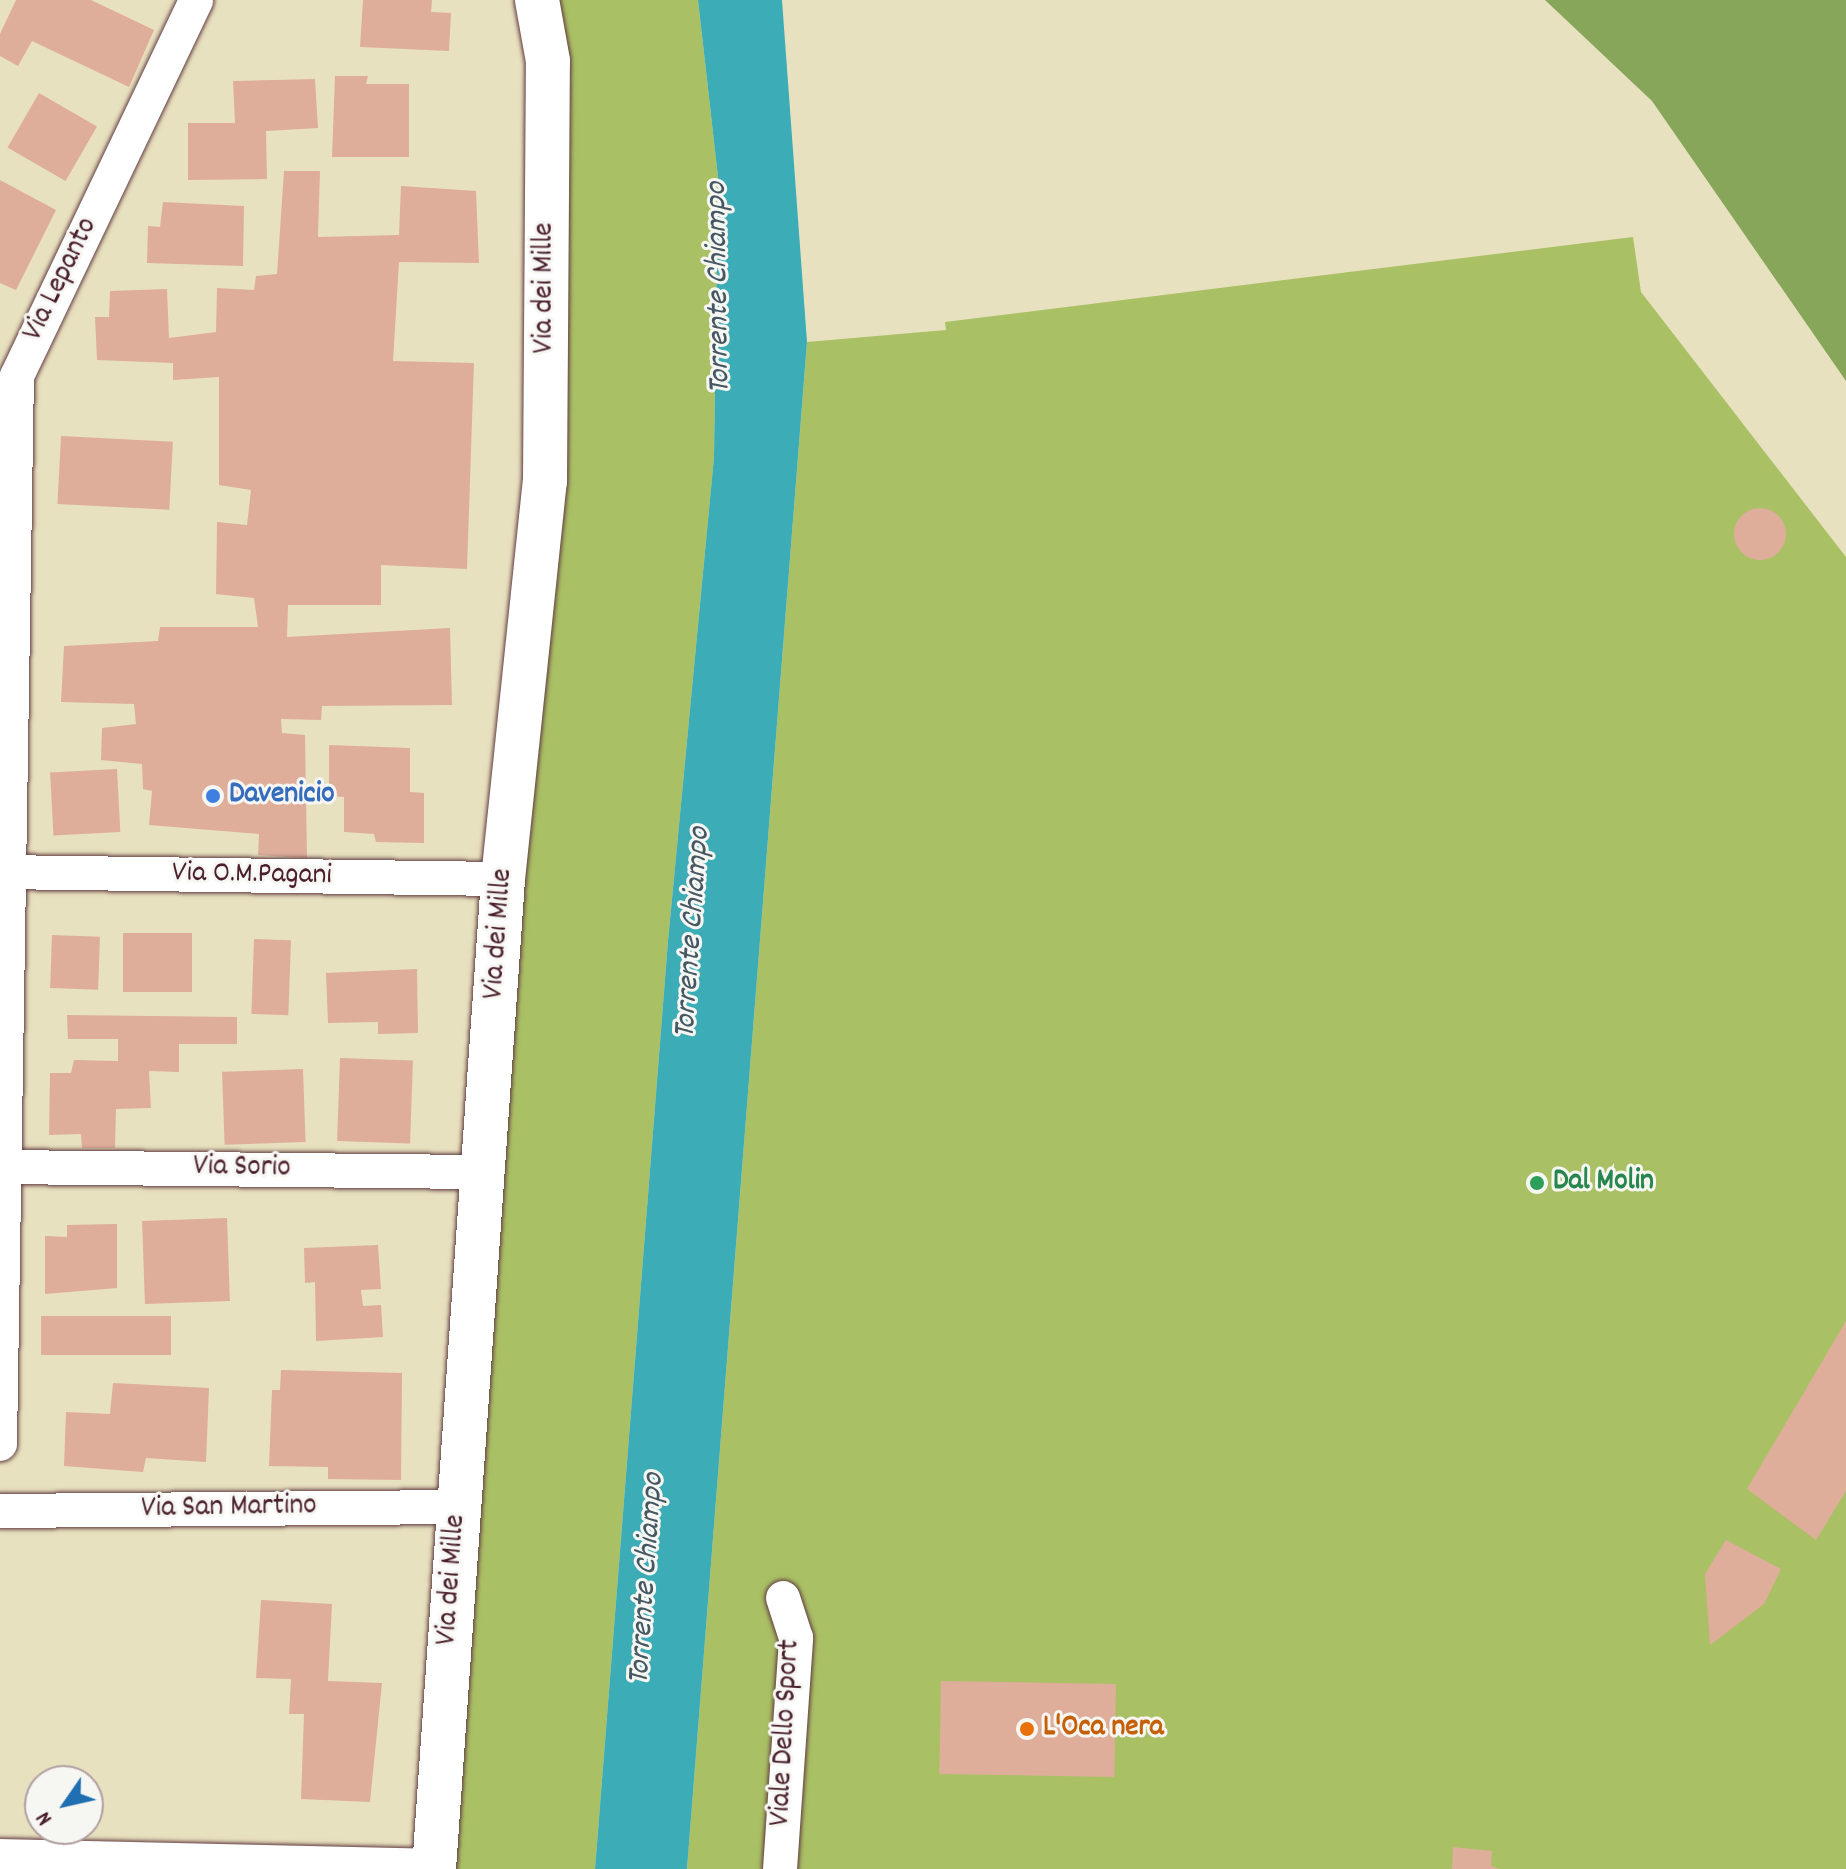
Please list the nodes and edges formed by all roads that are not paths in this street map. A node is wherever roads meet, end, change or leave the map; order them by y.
1 (196, 0) edge
2 (537, 0) edge
3 (6, 872) edge
4 (503, 879) junction
5 (4, 1167) edge
6 (484, 1172) junction
7 (0, 1444) edge
8 (458, 1507) junction
9 (0, 1511) edge
10 (783, 1598) dead end
11 (0, 1856) edge
12 (434, 1868) edge
13 (780, 1869) edge

1 - 3 street, Via Lepanto
2 - 4 main road, Via dei Mille
3 - 4 street, Via O.M.Pagani
3 - 5 street, Via Lepanto
4 - 6 main road, Via dei Mille
5 - 6 street, Via Sorio
5 - 7 street, Via Lepanto
6 - 8 main road, Via dei Mille
8 - 9 street, Via San Martino
8 - 12 main road, Via dei Mille
10 - 13 street, Viale Dello Sport
11 - 12 street

